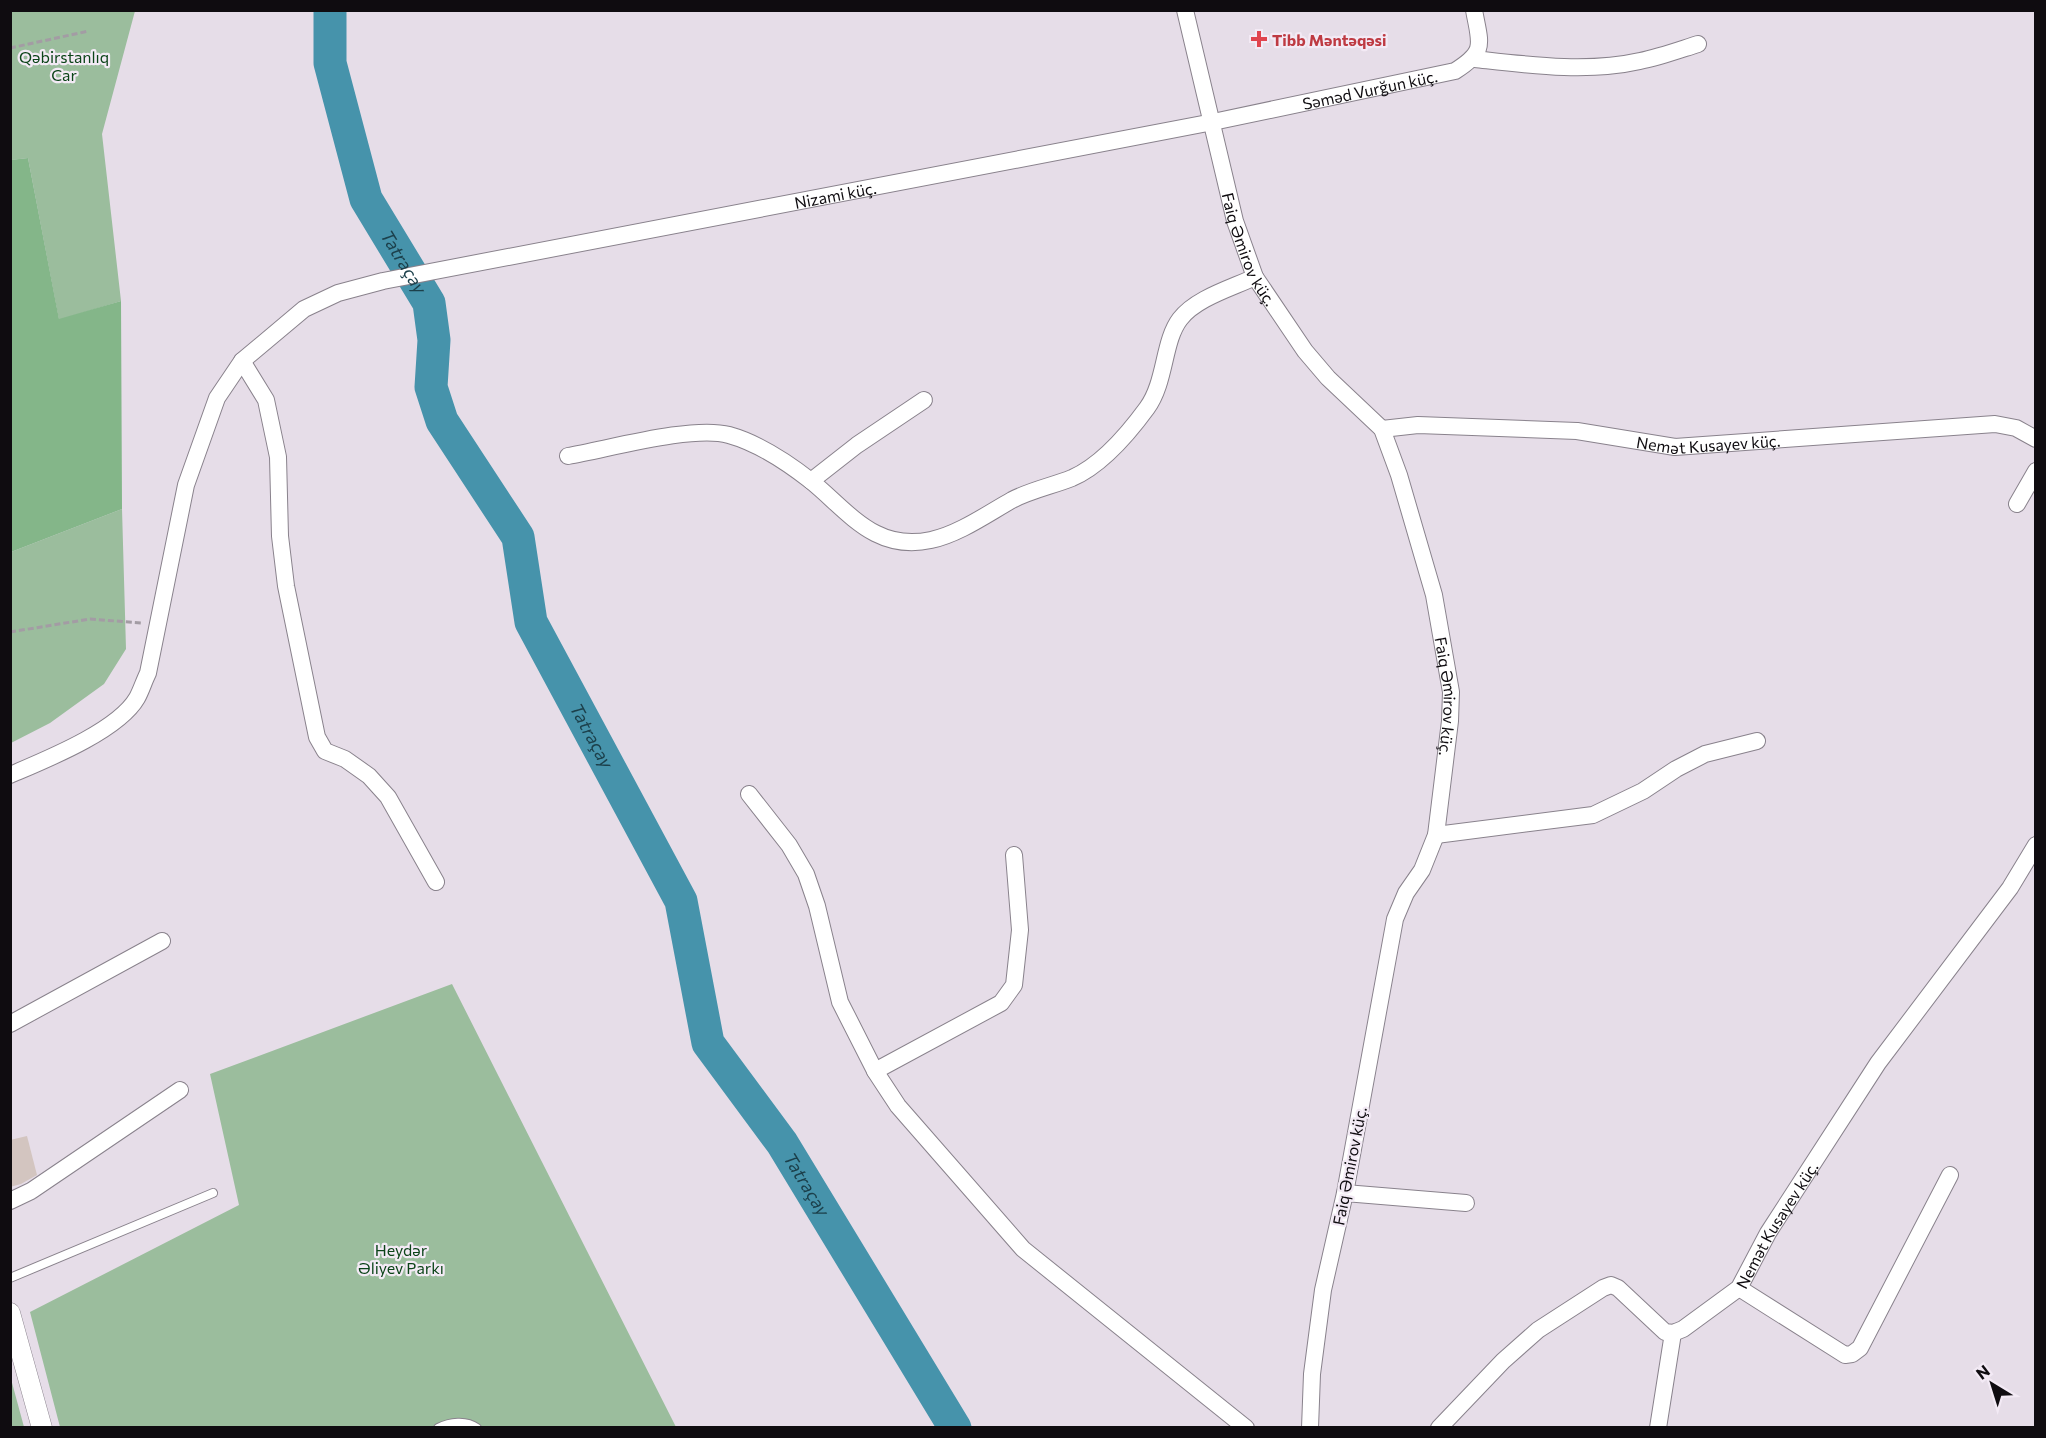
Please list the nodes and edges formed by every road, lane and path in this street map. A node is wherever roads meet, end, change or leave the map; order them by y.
1 (1185, 10) edge
2 (1474, 10) edge
3 (89, 31) dead end
4 (1698, 44) dead end
5 (10, 48) edge
6 (1475, 58) junction
7 (1213, 122) junction
8 (1255, 277) junction
9 (242, 361) junction
10 (924, 400) dead end
11 (1382, 429) junction
12 (2036, 439) edge
13 (568, 456) dead end
14 (2036, 471) edge
15 (811, 482) junction
16 (2017, 504) dead end
17 (158, 625) junction
18 (10, 632) edge
19 (1757, 741) dead end
20 (10, 774) edge
21 (749, 794) dead end
22 (1436, 834) junction
23 (2036, 845) edge
24 (1014, 855) dead end
25 (436, 882) dead end
26 (162, 941) dead end
27 (10, 1024) edge
28 (875, 1071) junction
29 (180, 1090) dead end
30 (1950, 1175) dead end
31 (213, 1193) dead end
32 (1345, 1193) junction
33 (10, 1201) edge
34 (1466, 1203) dead end
35 (10, 1278) edge
36 (1739, 1288) junction
37 (10, 1313) edge
38 (1673, 1333) junction
39 (42, 1428) edge
40 (438, 1428) edge
41 (477, 1428) edge
42 (1246, 1428) edge
43 (1310, 1428) edge
44 (1438, 1428) edge
45 (1658, 1428) edge

1 - 7 street, Faiq Əmirov küç.
2 - 6 street
3 - 5 path
4 - 6 street
6 - 7 street, Səməd Vurğun küç.
7 - 8 street, Faiq Əmirov küç.
7 - 9 street, Nizami küç.
8 - 11 street, Faiq Əmirov küç.
8 - 15 street
9 - 17 street, Nizami küç.
9 - 25 street
10 - 15 street
11 - 12 street, Nemət Kusayev küç.
11 - 22 street, Faiq Əmirov küç.
13 - 15 street
14 - 16 street
17 - 18 path
17 - 20 street, Nizami küç.
19 - 22 street
21 - 28 street
22 - 32 street, Faiq Əmirov küç.
23 - 36 street, Nemət Kusayev küç.
24 - 28 street
26 - 27 street
28 - 42 street
29 - 33 street
30 - 36 street
31 - 35 lane
32 - 34 street
32 - 43 street, Faiq Əmirov küç.
36 - 38 street, Nemət Kusayev küç.
37 - 39 street
38 - 44 street
38 - 45 street
40 - 41 lane

